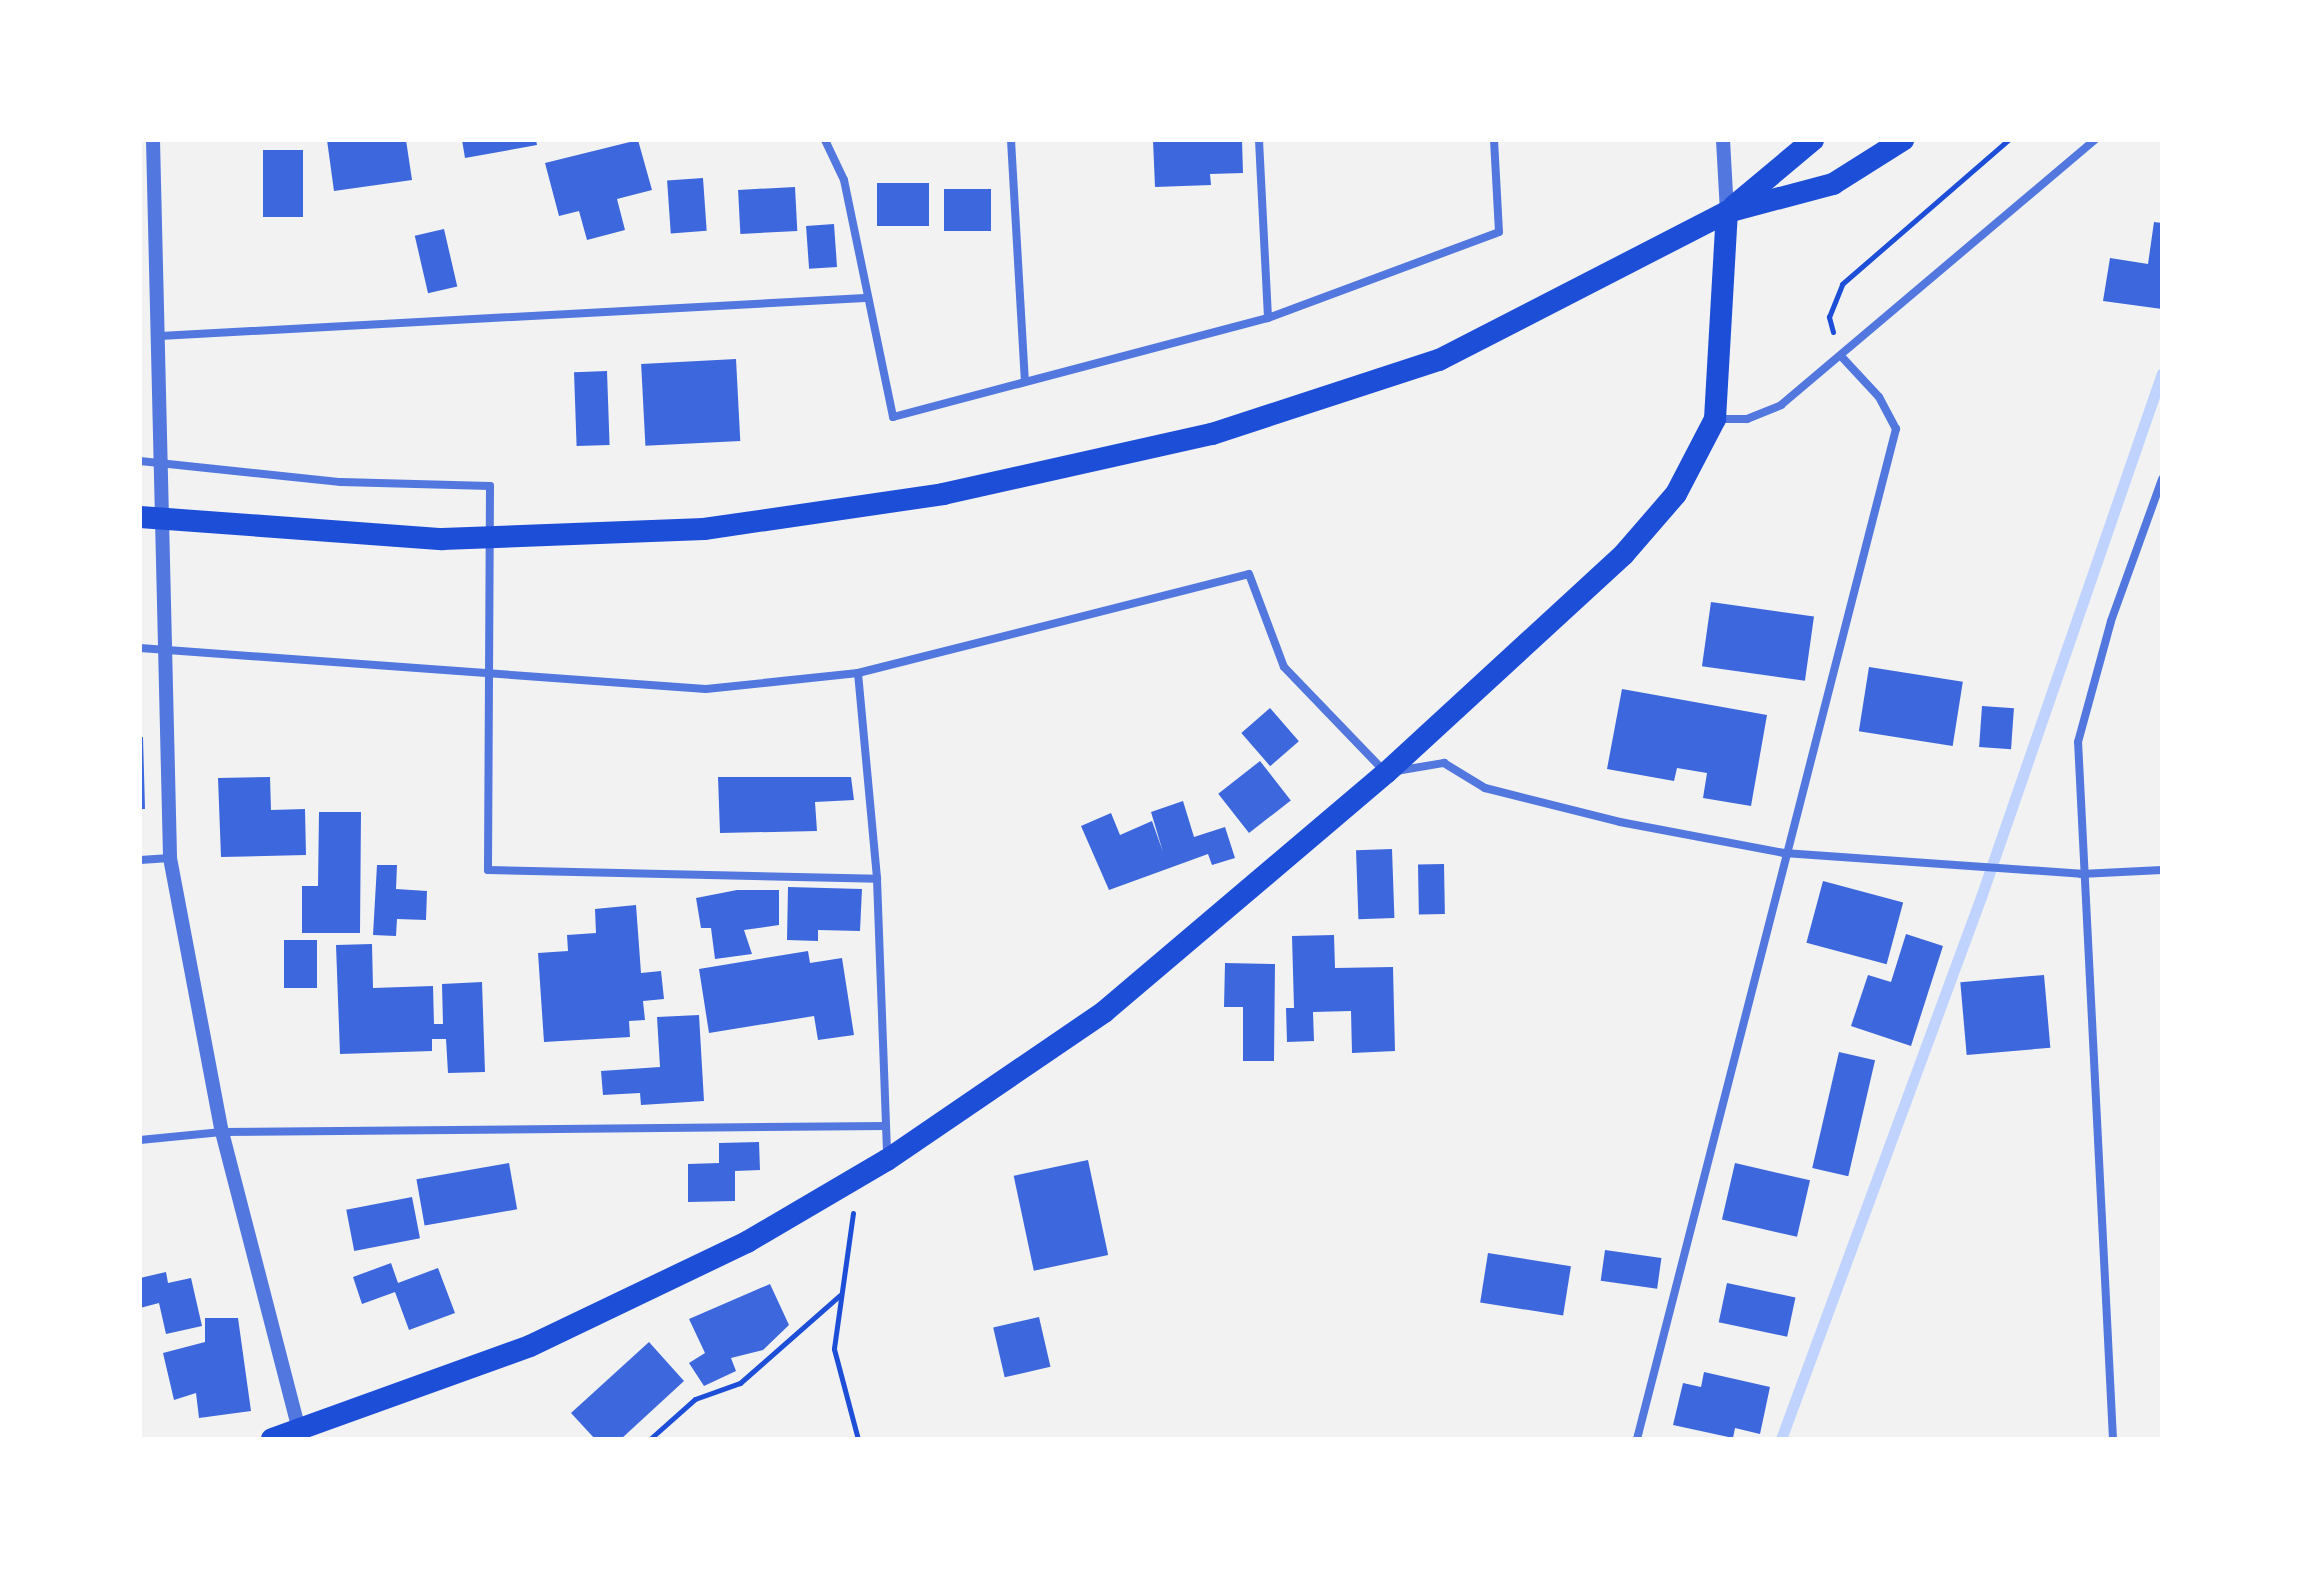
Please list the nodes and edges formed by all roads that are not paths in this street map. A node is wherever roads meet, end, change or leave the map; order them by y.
1 (153, 140) edge
2 (825, 140) edge
3 (1011, 140) edge
4 (1259, 140) edge
5 (1494, 140) edge
6 (1723, 140) edge
7 (1813, 140) edge
8 (1903, 140) edge
9 (2095, 140) edge
10 (147, 195) edge
11 (1727, 212) junction
12 (865, 298) junction
13 (1268, 318) junction
14 (160, 336) junction
15 (1841, 356) junction
16 (1025, 381) junction
17 (1715, 419) junction
18 (140, 461) edge
19 (162, 464) junction
20 (2162, 479) edge
21 (140, 517) edge
22 (140, 648) edge
23 (164, 651) junction
24 (492, 671) junction
25 (858, 673) junction
26 (1386, 773) junction
27 (1784, 853) junction
28 (170, 858) junction
29 (140, 860) edge
30 (2162, 870) edge
31 (2081, 874) junction
32 (877, 879) junction
33 (886, 1126) junction
34 (222, 1132) junction
35 (140, 1140) edge
36 (887, 1160) junction
37 (299, 1430) junction
38 (272, 1439) edge
39 (1637, 1439) edge
40 (2113, 1439) edge

1 - 10 street
2 - 12 street
3 - 16 street
4 - 13 street
5 - 13 street
6 - 11 street
7 - 11 highway
8 - 11 highway
9 - 15 street
10 - 14 street
11 - 17 highway
11 - 21 highway
12 - 14 street
12 - 16 street
13 - 16 street
14 - 19 street
15 - 17 street
15 - 27 street
17 - 26 highway
18 - 19 street
19 - 23 street
19 - 24 street
20 - 31 street
22 - 23 street
23 - 24 street
23 - 28 street
24 - 25 street
24 - 32 street
25 - 26 street
25 - 32 street
26 - 27 street
26 - 36 highway
27 - 31 street
27 - 39 street
28 - 29 street
28 - 34 street
30 - 31 street
31 - 40 street
32 - 33 street
33 - 34 street
33 - 36 street
34 - 35 street
34 - 37 street
36 - 37 highway
37 - 38 highway

